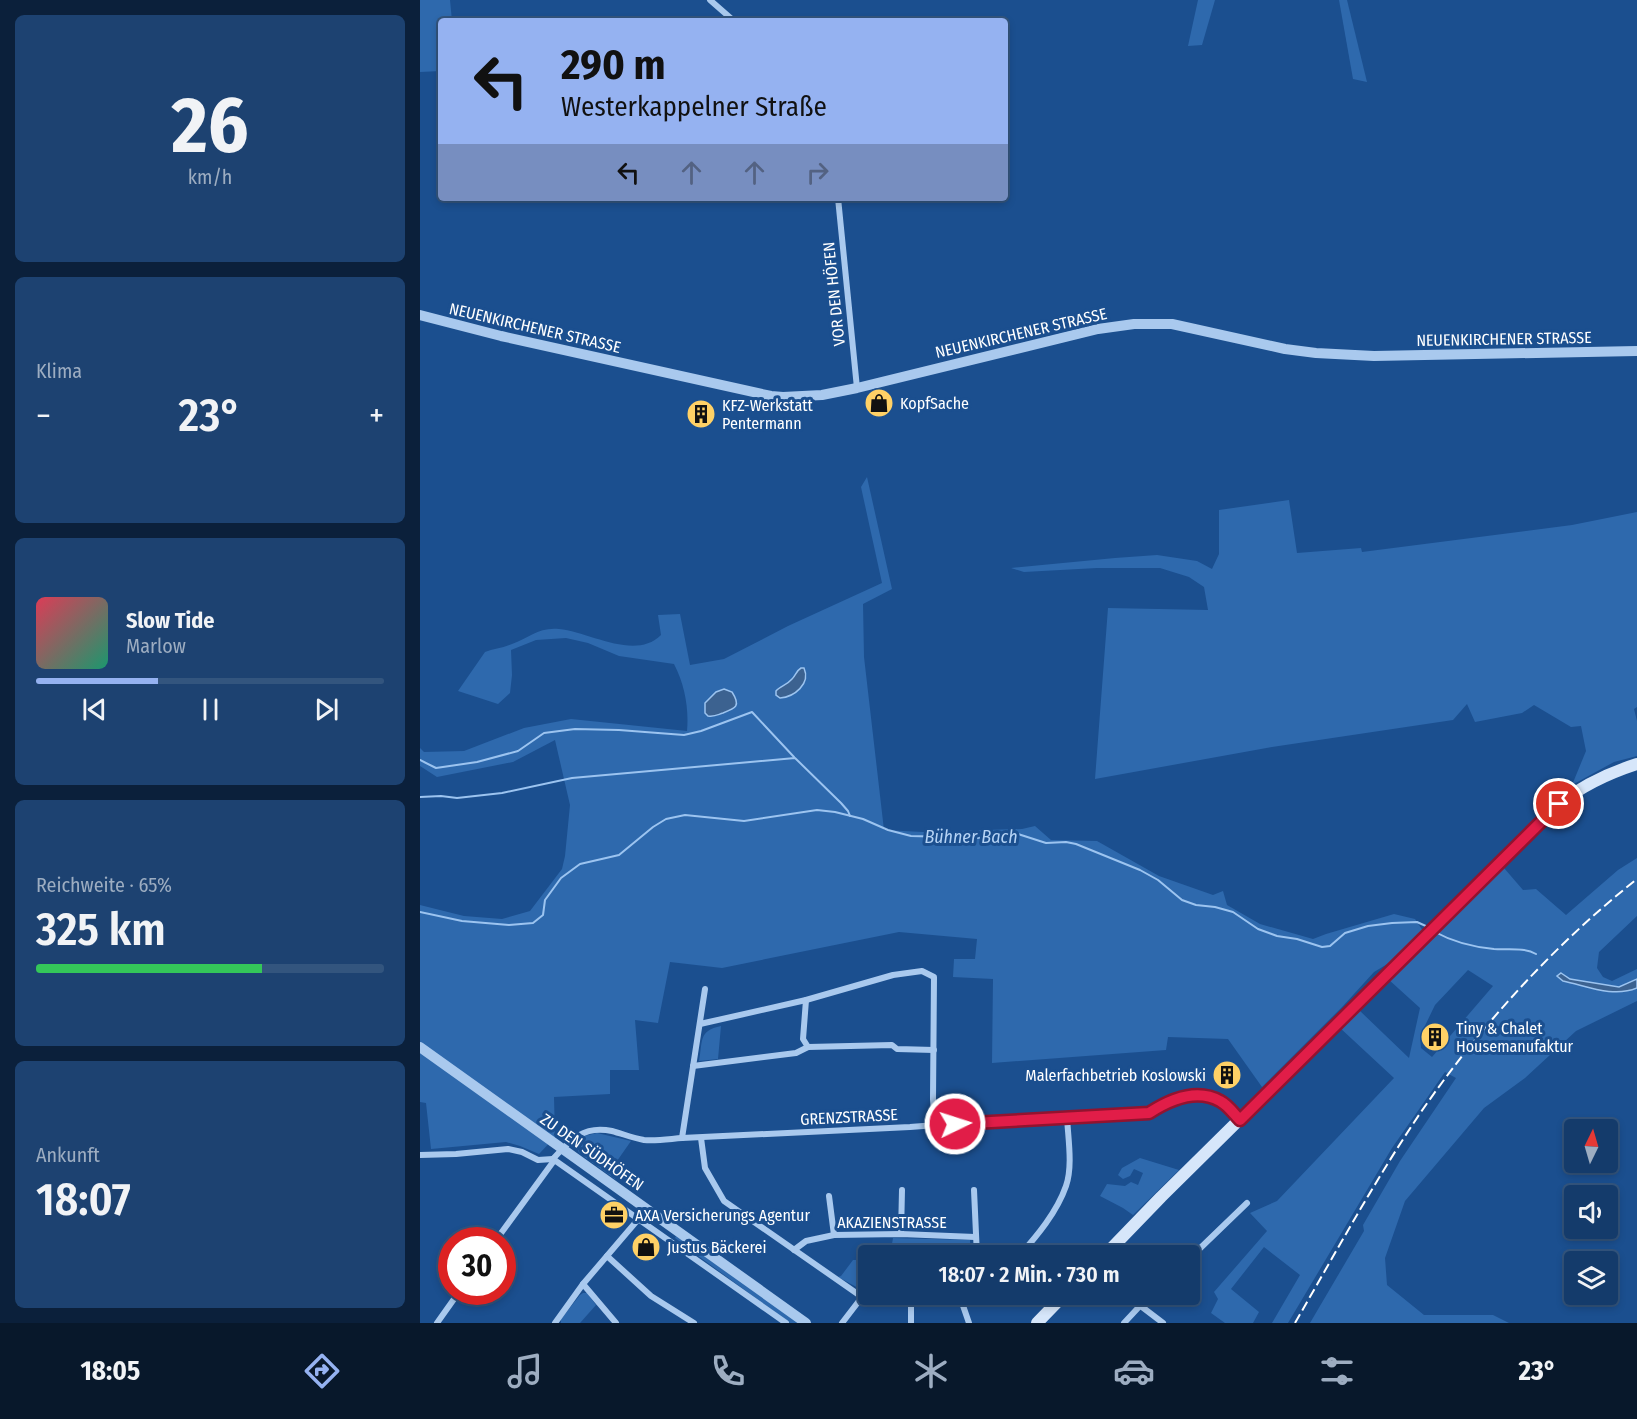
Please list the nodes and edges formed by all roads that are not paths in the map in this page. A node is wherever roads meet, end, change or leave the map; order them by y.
1 (710, 0) edge
2 (731, 18) edge
3 (838, 201) edge
4 (420, 315) edge
5 (1637, 351) edge
6 (857, 388) junction
7 (1637, 764) edge
8 (705, 989) dead end
9 (806, 1000) junction
10 (700, 1024) junction
11 (420, 1047) edge
12 (808, 1047) junction
13 (934, 1050) junction
14 (693, 1066) junction
15 (1066, 1117) junction
16 (1240, 1120) junction
17 (935, 1125) junction
18 (682, 1138) junction
19 (701, 1138) junction
20 (562, 1149) junction
21 (420, 1155) edge
22 (553, 1159) junction
23 (902, 1190) dead end
24 (974, 1190) dead end
25 (830, 1196) dead end
26 (1247, 1203) dead end
27 (647, 1209) junction
28 (639, 1220) junction
29 (506, 1227) edge
30 (901, 1234) junction
31 (834, 1235) junction
32 (975, 1237) junction
33 (975, 1245) edge
34 (1028, 1245) edge
35 (1115, 1245) edge
36 (1200, 1248) edge
37 (794, 1250) junction
38 (607, 1256) junction
39 (584, 1284) junction
40 (858, 1294) edge
41 (858, 1302) edge
42 (450, 1305) edge
43 (911, 1305) edge
44 (963, 1305) edge
45 (1054, 1305) edge
46 (1138, 1306) joint
47 (437, 1323) edge
48 (556, 1323) edge
49 (616, 1323) edge
50 (694, 1323) edge
51 (786, 1323) edge
52 (806, 1323) edge
53 (842, 1323) edge
54 (911, 1323) edge
55 (969, 1323) edge
56 (1037, 1323) edge
57 (1124, 1323) edge
58 (1163, 1323) edge

1 - 2 street
3 - 6 street, VOR DEN HÖFEN
4 - 6 street, NEUENKIRCHENER STRASSE
5 - 6 street, NEUENKIRCHENER STRASSE
7 - 16 main road
8 - 10 street
9 - 10 street
9 - 12 street
9 - 13 street
10 - 14 street
11 - 20 street, ZU DEN SÜDHÖFEN
12 - 13 street
12 - 14 street
13 - 17 street
14 - 18 street
15 - 16 street, GRENZSTRASSE
15 - 17 street, GRENZSTRASSE
15 - 34 street
16 - 35 main road
17 - 19 street, GRENZSTRASSE
18 - 19 street, GRENZSTRASSE
18 - 20 street, GRENZSTRASSE
19 - 37 street
20 - 22 street, GRENZSTRASSE
20 - 27 street, ZU DEN SÜDHÖFEN
21 - 22 street
22 - 28 street
22 - 29 street, GRENZSTRASSE
23 - 30 street
24 - 32 street
25 - 31 street
26 - 36 street
27 - 28 street
27 - 52 street, ZU DEN SÜDHÖFEN
28 - 38 street
28 - 51 street
30 - 31 street, AKAZIENSTRASSE
30 - 32 street, AKAZIENSTRASSE
31 - 37 street, AKAZIENSTRASSE
32 - 33 street
37 - 40 street
38 - 39 street
38 - 50 street
39 - 48 street
39 - 49 street
41 - 53 street
42 - 47 street
43 - 54 street
44 - 55 street
45 - 56 main road
46 - 57 street
46 - 58 street

